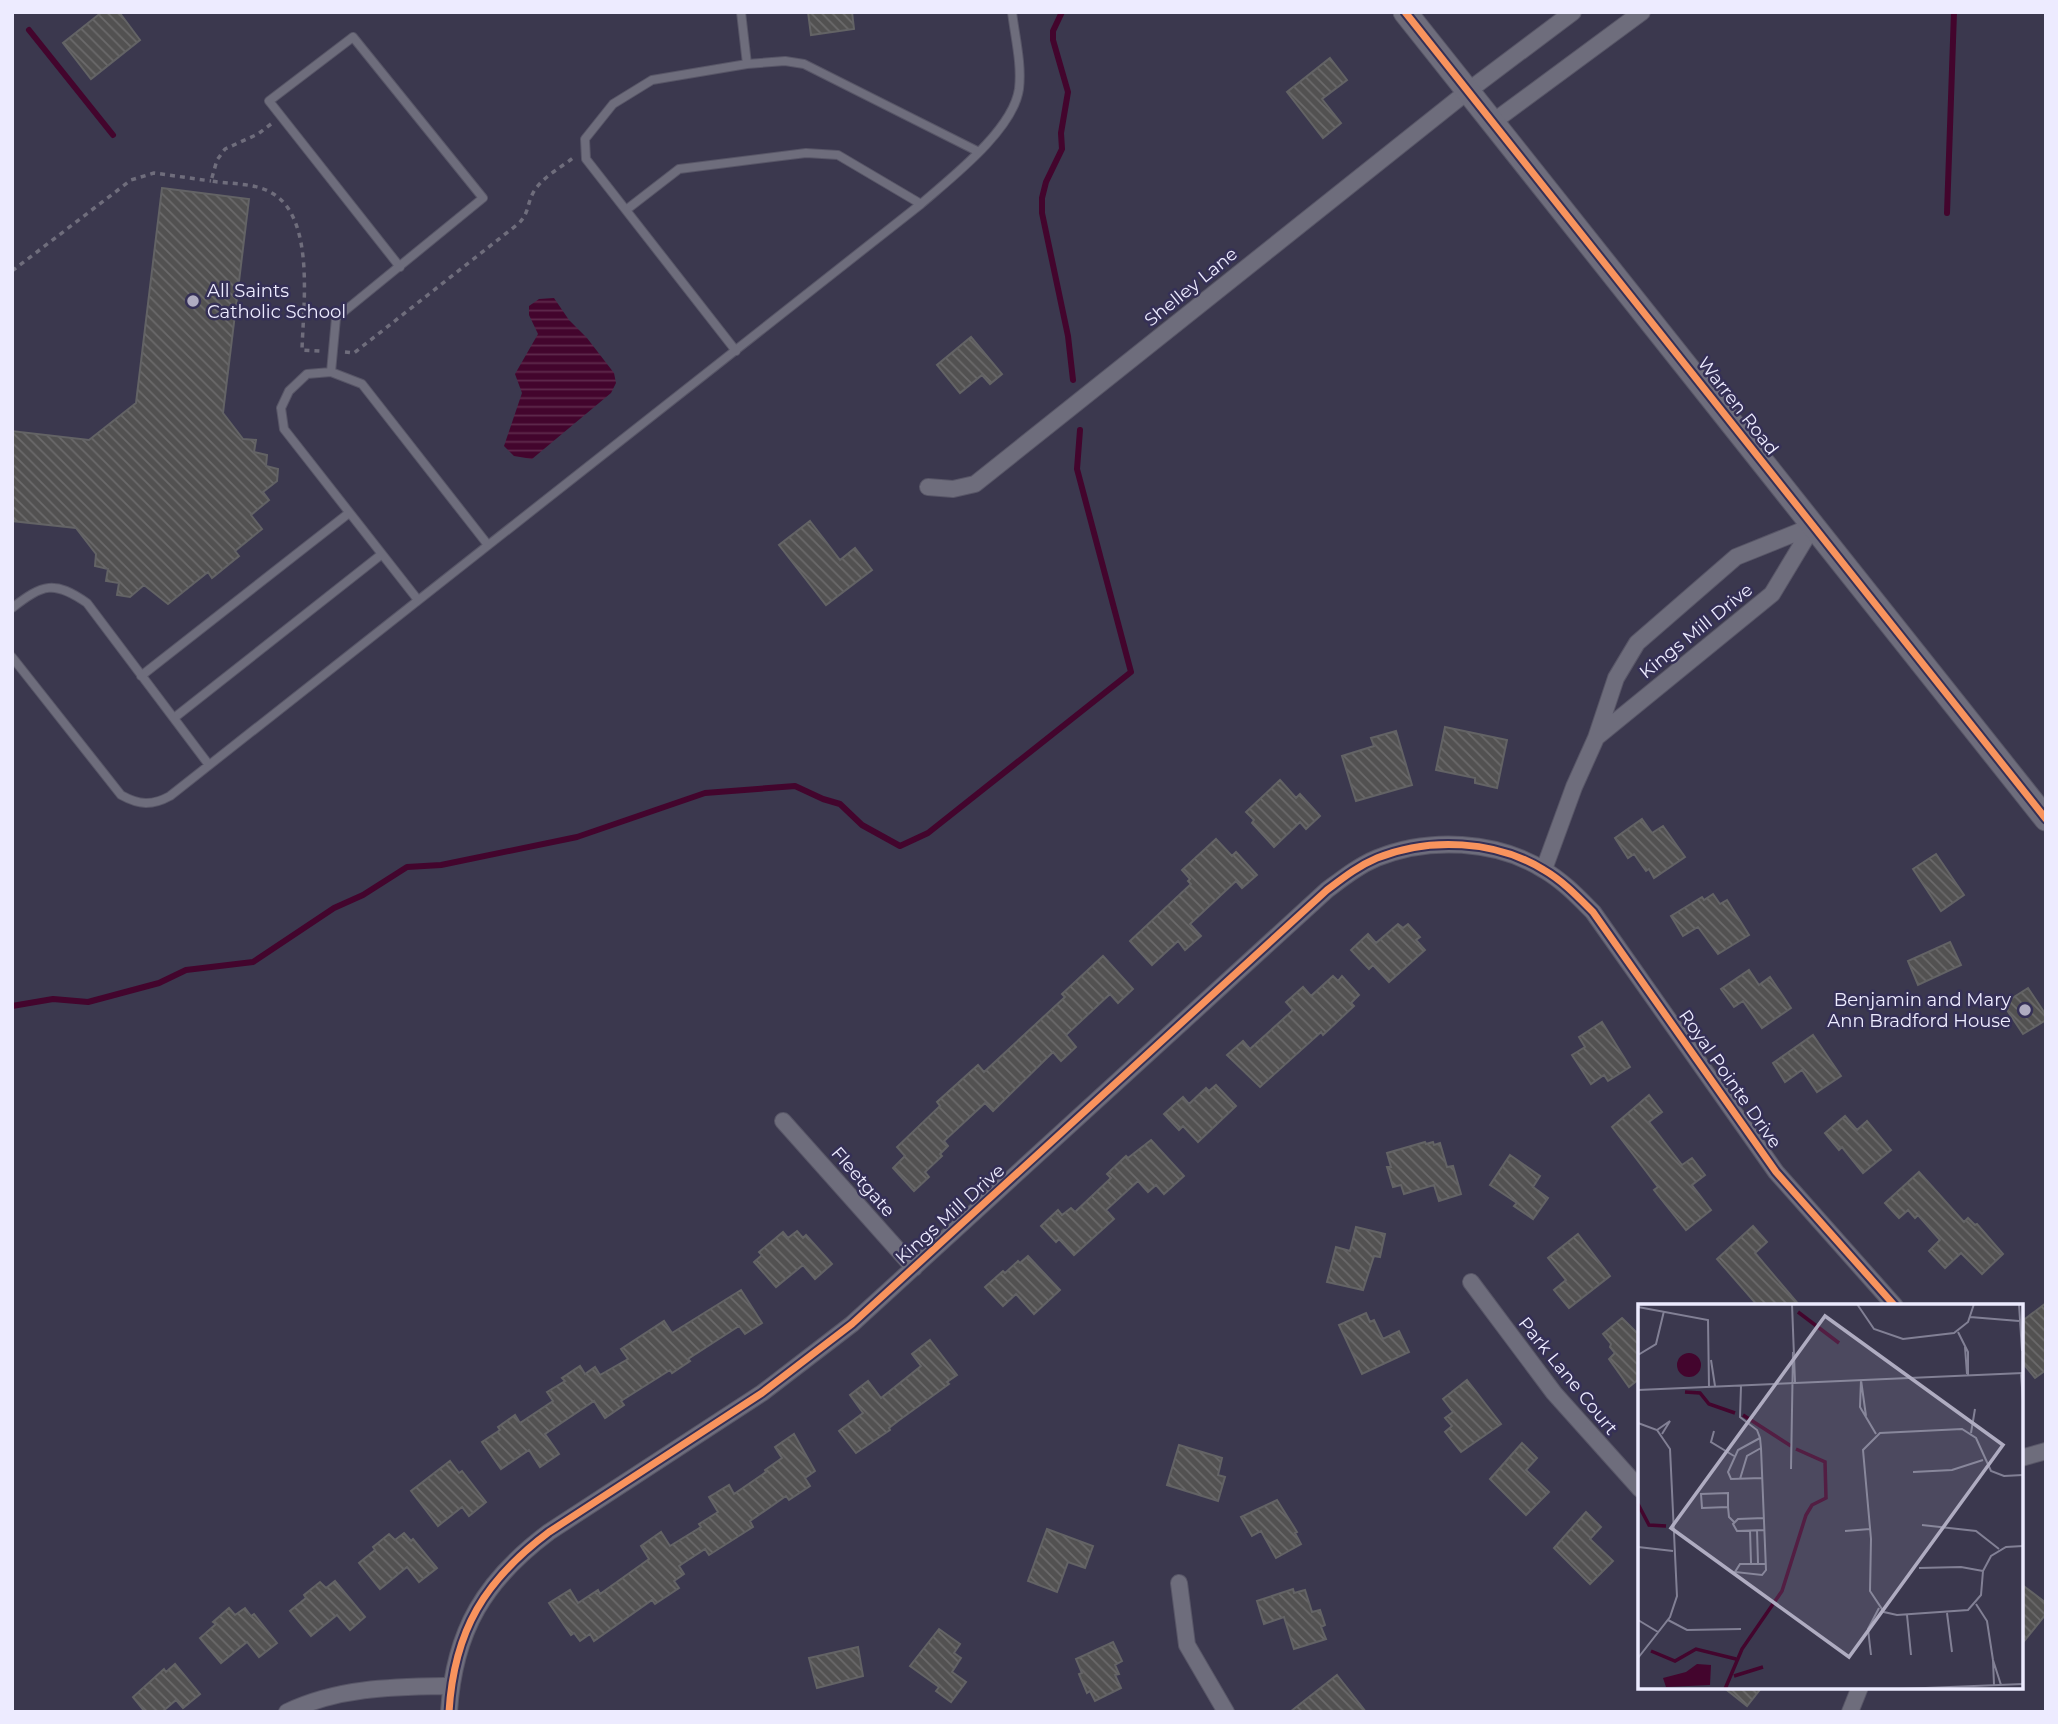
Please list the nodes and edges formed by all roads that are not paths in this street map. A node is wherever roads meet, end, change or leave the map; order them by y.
1 (741, 12) edge
2 (1012, 12) edge
3 (1405, 12) edge
4 (1573, 12) edge
5 (1642, 12) edge
6 (747, 64) junction
7 (1468, 91) junction
8 (1493, 122) junction
9 (979, 152) junction
10 (921, 204) junction
11 (626, 210) junction
12 (400, 267) junction
13 (736, 351) junction
14 (331, 372) junction
15 (928, 487) dead end
16 (349, 513) junction
17 (1813, 526) junction
18 (488, 545) junction
19 (382, 554) junction
20 (418, 600) junction
21 (12, 608) edge
22 (12, 657) edge
23 (141, 677) junction
24 (174, 718) junction
25 (1596, 738) junction
26 (209, 765) junction
27 (2046, 820) edge
28 (1544, 869) junction
29 (783, 1121) dead end
30 (914, 1268) junction
31 (1471, 1282) dead end
32 (1893, 1304) edge
33 (2046, 1451) edge
34 (2023, 1457) edge
35 (1638, 1487) edge
36 (1179, 1583) dead end
37 (450, 1686) junction
38 (1859, 1689) edge
39 (287, 1712) edge
40 (449, 1712) edge
41 (1226, 1712) edge
42 (1850, 1712) edge

1 - 6 lane
2 - 9 lane
3 - 7 street, Warren Road
4 - 7 street, Shelley Lane
5 - 8 street
6 - 9 lane
6 - 11 lane
7 - 8 street, Warren Road
7 - 15 street, Shelley Lane
8 - 17 street, Warren Road
9 - 10 lane
10 - 11 lane
10 - 13 lane
11 - 13 lane
12 - 12 lane
12 - 14 lane
13 - 18 lane
14 - 16 lane
14 - 18 lane
16 - 19 lane
16 - 23 lane
17 - 25 street, Kings Mill Drive
17 - 25 street, Kings Mill Drive
17 - 27 street, Warren Road
18 - 20 lane
19 - 20 lane
19 - 24 lane
20 - 26 lane
21 - 23 lane
22 - 26 lane
23 - 24 lane
24 - 26 lane
25 - 28 street, Kings Mill Drive
28 - 30 street, Kings Mill Drive
28 - 32 street, Royal Pointe Drive
29 - 30 street, Fleetgate
30 - 37 street, Kings Mill Drive
31 - 35 street, Park Lane Court
33 - 34 street
36 - 41 street
37 - 39 street
37 - 40 street, Kings Mill Drive
38 - 42 street

